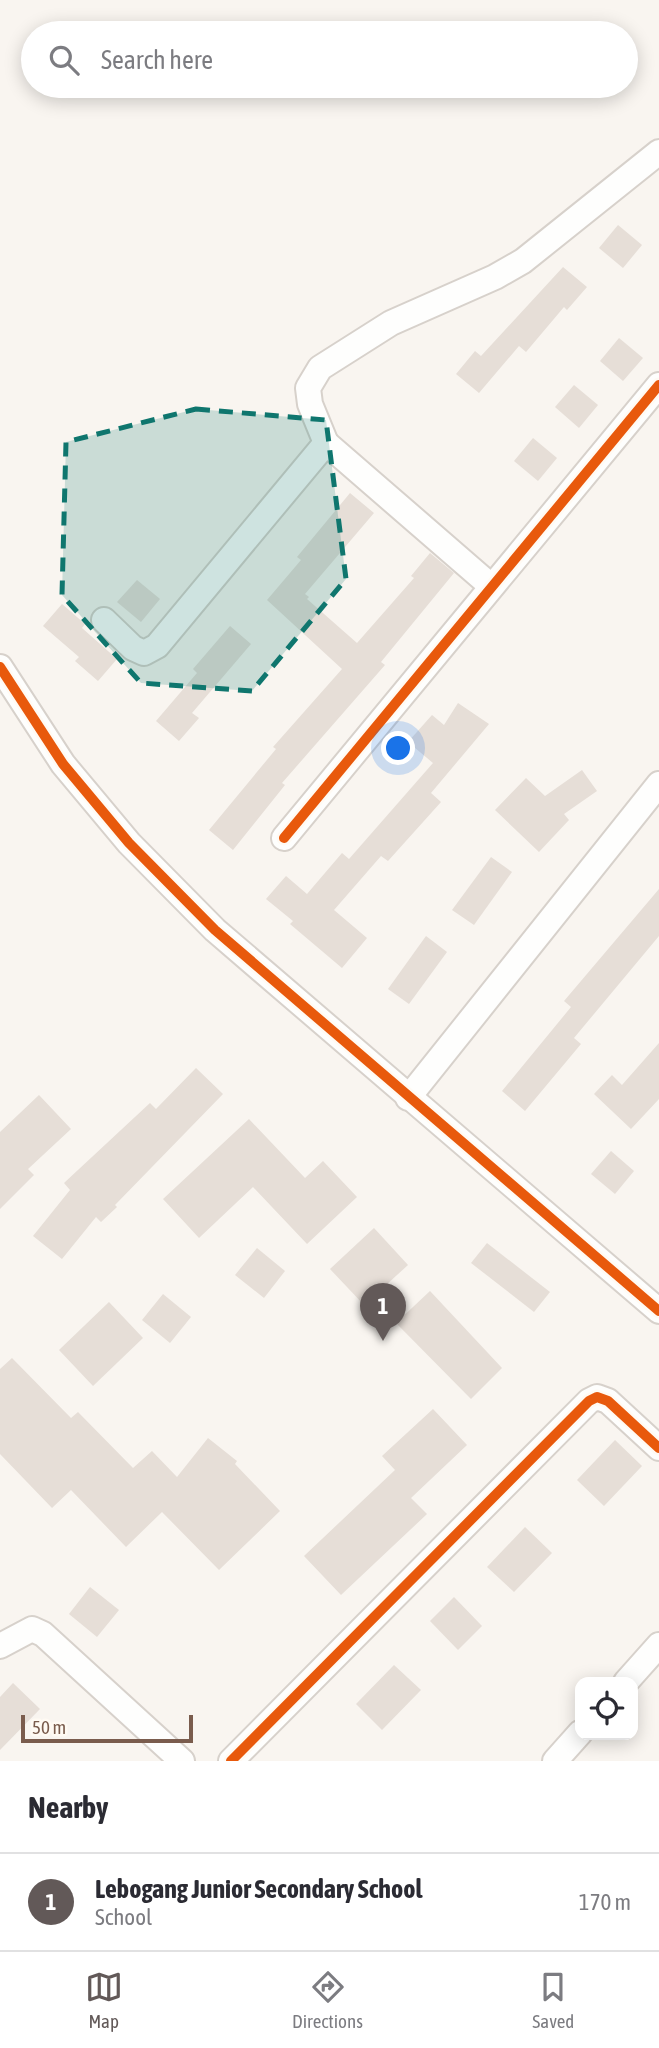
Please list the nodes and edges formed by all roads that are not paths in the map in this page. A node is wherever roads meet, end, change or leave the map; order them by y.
1 (659, 152) edge
2 (659, 385) edge
3 (326, 443) junction
4 (491, 586) junction
5 (104, 620) dead end
6 (0, 667) edge
7 (659, 784) edge
8 (284, 838) dead end
9 (408, 1098) junction
10 (659, 1311) edge
11 (659, 1448) edge
12 (659, 1645) edge
13 (0, 1646) edge
14 (630, 1677) edge
15 (575, 1739) edge
16 (182, 1761) edge
17 (231, 1761) edge
18 (555, 1761) edge

1 - 3 street
2 - 4 street
3 - 4 street
3 - 5 street
4 - 8 street
6 - 9 street
7 - 9 street
9 - 10 street
11 - 17 street
12 - 14 street
13 - 16 street
15 - 18 street

